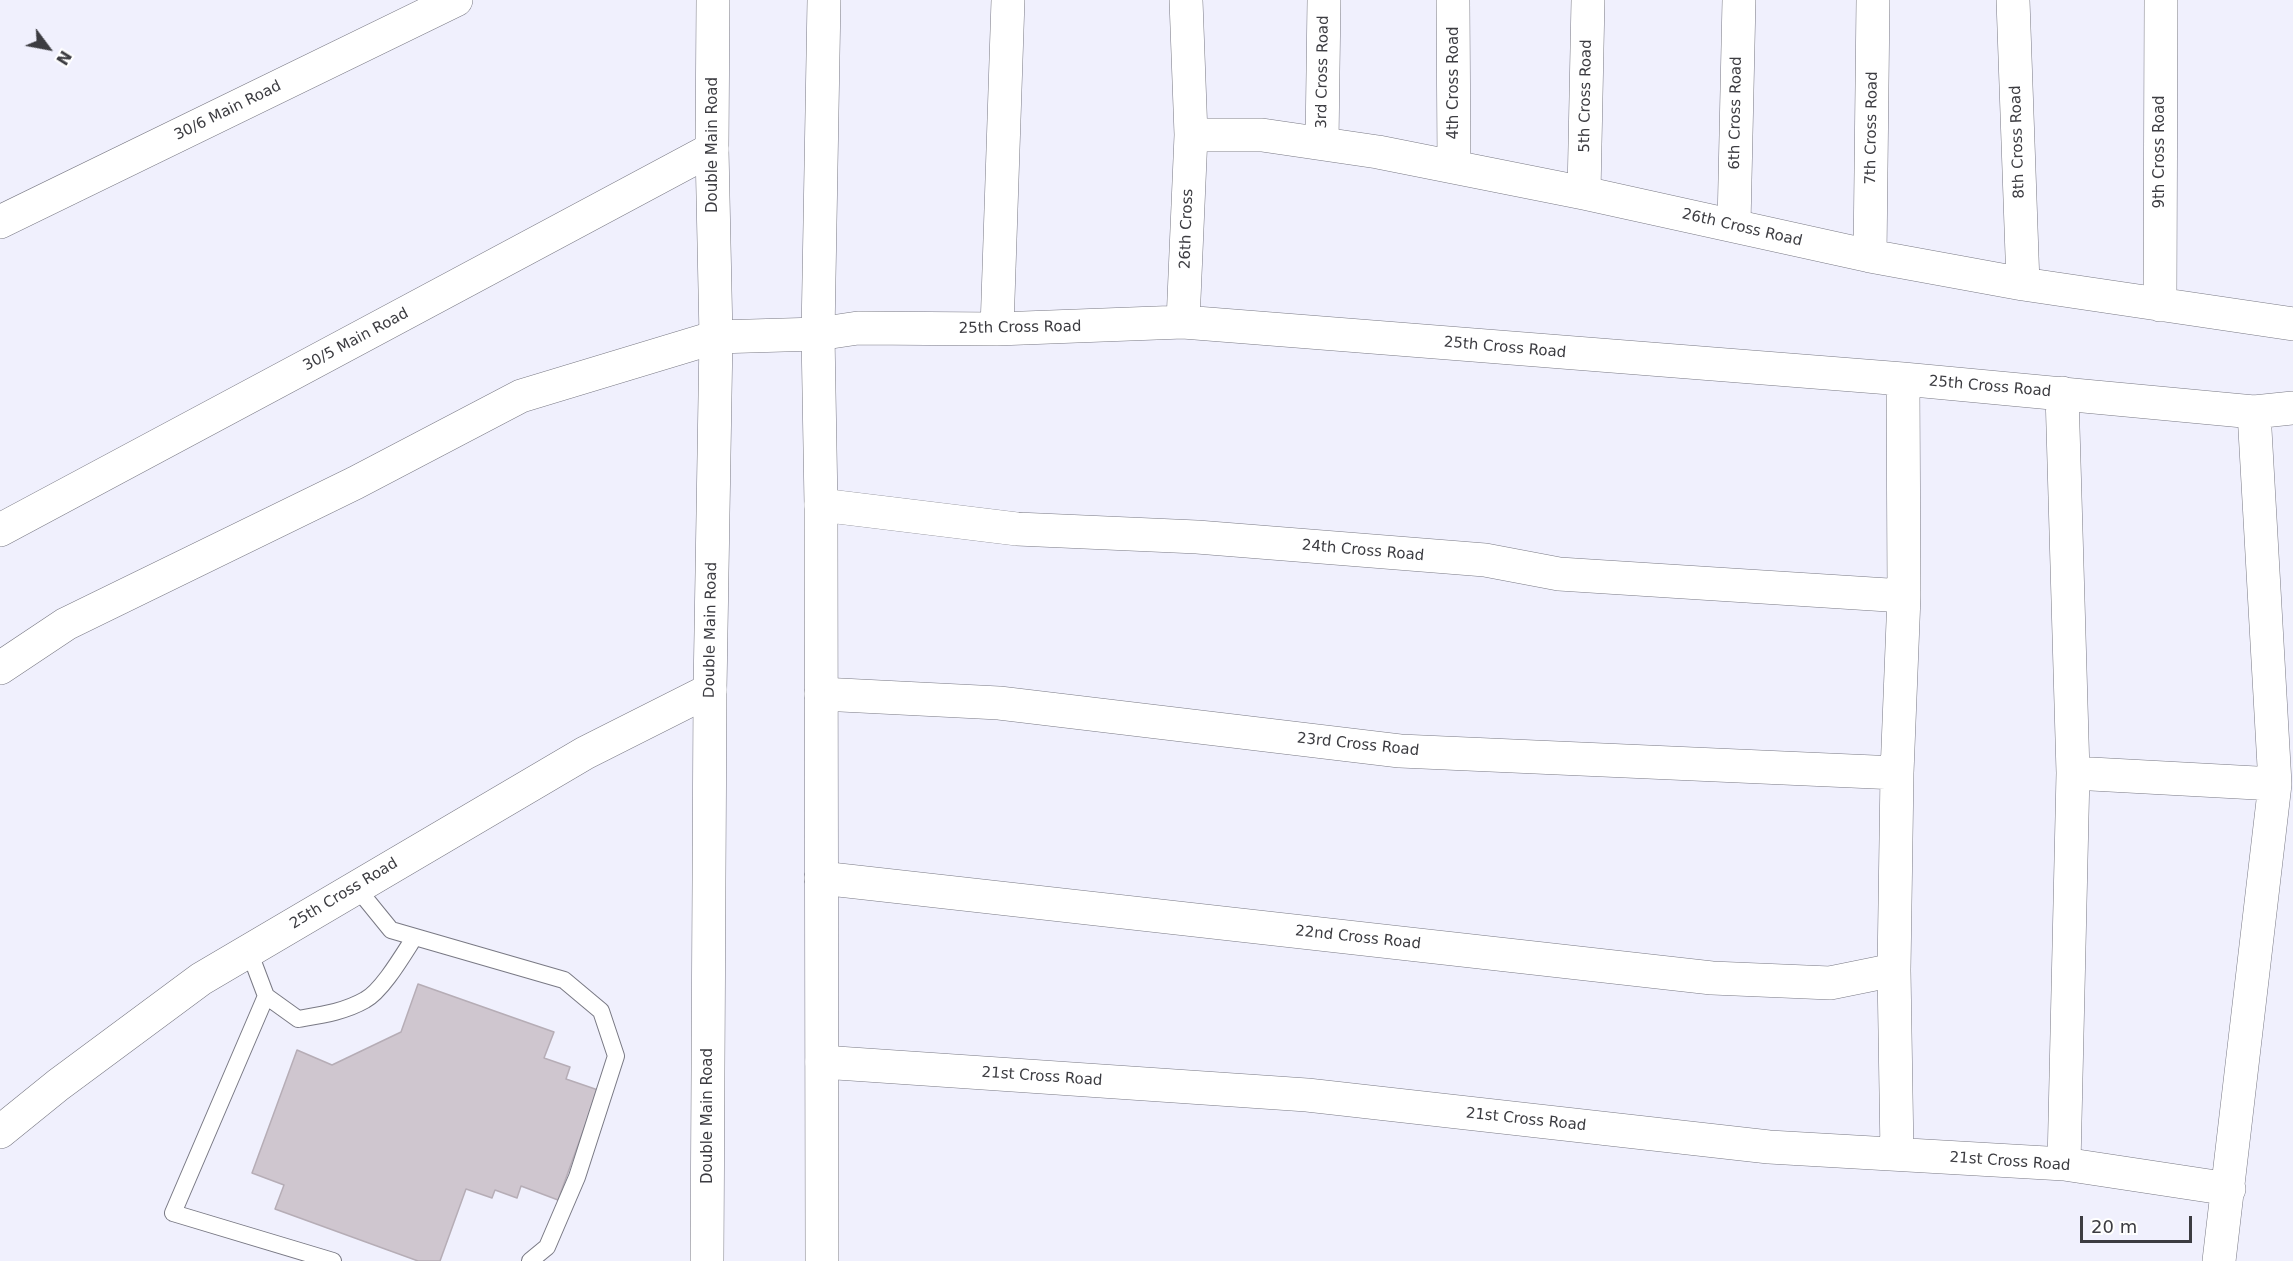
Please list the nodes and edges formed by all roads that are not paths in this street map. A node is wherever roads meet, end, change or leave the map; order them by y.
1 (456, 0) edge
2 (713, 0) edge
3 (824, 0) edge
4 (1008, 0) edge
5 (1186, 0) edge
6 (1324, 0) edge
7 (1453, 0) edge
8 (1588, 0) edge
9 (1739, 0) edge
10 (1873, 0) edge
11 (2013, 0) edge
12 (2161, 0) edge
13 (1191, 135) junction
14 (1322, 143) junction
15 (712, 149) junction
16 (1454, 167) junction
17 (1584, 193) junction
18 (0, 222) edge
19 (1734, 225) junction
20 (1870, 256) junction
21 (2023, 284) junction
22 (2160, 305) junction
23 (1183, 322) junction
24 (2293, 324) edge
25 (997, 329) junction
26 (818, 334) junction
27 (716, 337) junction
28 (1903, 379) junction
29 (2062, 393) junction
30 (2293, 408) edge
31 (2254, 412) junction
32 (821, 505) junction
33 (0, 530) edge
34 (1904, 596) junction
35 (0, 668) edge
36 (710, 690) junction
37 (821, 694) junction
38 (1897, 773) junction
39 (2073, 773) junction
40 (2275, 784) junction
41 (821, 878) junction
42 (356, 887) junction
43 (414, 938) junction
44 (249, 951) junction
45 (1894, 970) junction
46 (266, 996) junction
47 (822, 1062) junction
48 (0, 1132) edge
49 (1897, 1154) junction
50 (2064, 1164) junction
51 (2229, 1189) junction
52 (333, 1261) edge
53 (530, 1261) edge
54 (708, 1261) edge
55 (822, 1261) edge
56 (2219, 1261) edge

1 - 18 street, 30/6 Main Road
2 - 15 street, Double Main Road
3 - 26 street
4 - 25 street
5 - 13 street, 26th Cross
6 - 14 street, 3rd Cross Road
7 - 16 street, 4th Cross Road
8 - 17 street, 5th Cross Road
9 - 19 street, 6th Cross Road
10 - 20 street, 7th Cross Road
11 - 21 street, 8th Cross Road
12 - 22 street, 9th Cross Road
13 - 14 street, 26th Cross Road
13 - 23 street, 26th Cross
14 - 16 street, 26th Cross Road
15 - 27 street, Double Main Road
15 - 33 street, 30/5 Main Road
16 - 17 street, 26th Cross Road
17 - 19 street, 26th Cross Road
19 - 20 street, 26th Cross Road
20 - 21 street, 26th Cross Road
21 - 22 street, 26th Cross Road
22 - 24 street, 26th Cross Road
23 - 25 street, 25th Cross Road
23 - 28 street, 25th Cross Road
25 - 26 street, 25th Cross Road
26 - 27 street, 25th Cross Road
26 - 32 street
27 - 35 street, 25th Cross Road
27 - 36 street, Double Main Road
28 - 29 street, 25th Cross Road
28 - 34 street
29 - 31 street, 25th Cross Road
29 - 39 street
30 - 31 street, 25th Cross Road
31 - 40 street
32 - 34 street, 24th Cross Road
32 - 37 street
34 - 38 street
36 - 42 street, 25th Cross Road
36 - 54 street, Double Main Road
37 - 38 street, 23rd Cross Road
37 - 41 street
38 - 45 street
39 - 40 street
39 - 50 street
40 - 51 street
41 - 45 street, 22nd Cross Road
41 - 47 street
42 - 43 lane
42 - 44 street, 25th Cross Road
43 - 46 lane
43 - 53 lane
44 - 46 lane
44 - 48 street, 25th Cross Road
45 - 49 street
46 - 52 lane
47 - 49 street, 21st Cross Road
47 - 55 street
49 - 50 street, 21st Cross Road
50 - 51 street, 21st Cross Road
51 - 56 street

